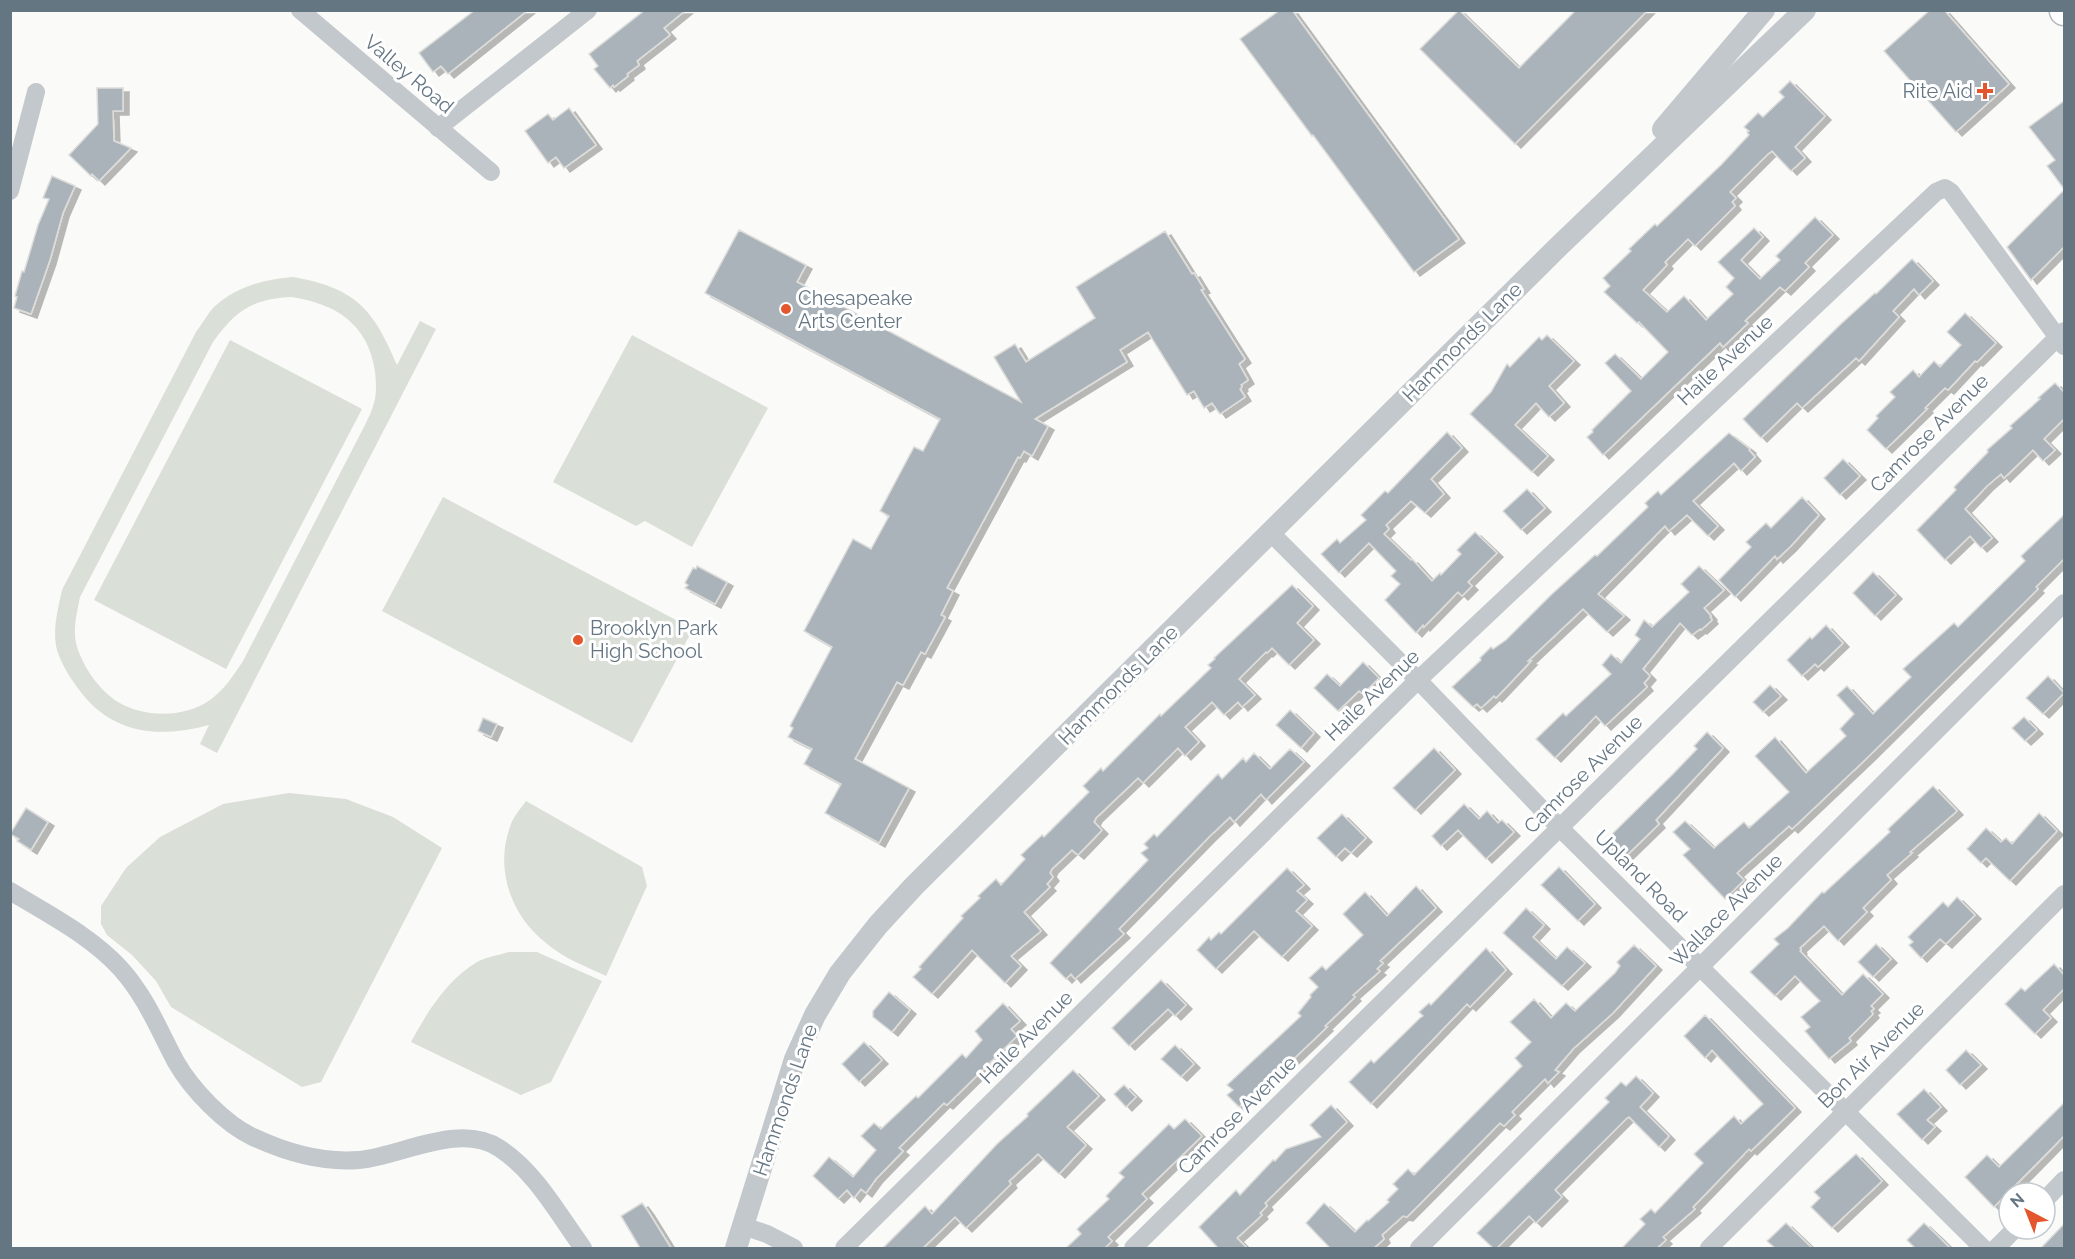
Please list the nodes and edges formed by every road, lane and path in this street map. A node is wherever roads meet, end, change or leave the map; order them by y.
1 (300, 10) edge
2 (588, 10) edge
3 (1764, 10) edge
4 (1778, 10) edge
5 (1805, 10) edge
6 (1736, 76) junction
7 (36, 92) dead end
8 (438, 128) junction
9 (491, 172) dead end
10 (10, 191) edge
11 (1612, 194) junction
12 (2062, 338) edge
13 (1271, 532) junction
14 (2064, 603) edge
15 (1418, 680) junction
16 (1560, 828) junction
17 (10, 891) edge
18 (2064, 894) edge
19 (1701, 967) junction
20 (1847, 1111) junction
21 (743, 1226) junction
22 (583, 1248) edge
23 (736, 1248) edge
24 (794, 1248) edge
25 (844, 1248) edge
26 (1133, 1248) edge
27 (1419, 1248) edge
28 (1709, 1248) edge
29 (1983, 1248) edge

1 - 8 street, Valley Road
2 - 8 street
3 - 11 street, Hammonds Lane
4 - 6 street
5 - 6 street, Hammonds Lane
6 - 11 street, Hammonds Lane
7 - 10 street
8 - 9 street, Valley Road
11 - 13 street, Hammonds Lane
12 - 15 street, Haile Avenue
12 - 16 street, Camrose Avenue
13 - 15 street, Upland Road
13 - 21 street, Hammonds Lane
14 - 19 street, Wallace Avenue
15 - 16 street, Upland Road
15 - 25 street, Haile Avenue
16 - 19 street, Upland Road
16 - 26 street, Camrose Avenue
17 - 22 street
18 - 20 street, Bon Air Avenue
19 - 20 street, Upland Road
19 - 27 street, Wallace Avenue
20 - 28 street, Bon Air Avenue
20 - 29 street, Upland Road
21 - 23 street, Hammonds Lane
21 - 24 street

